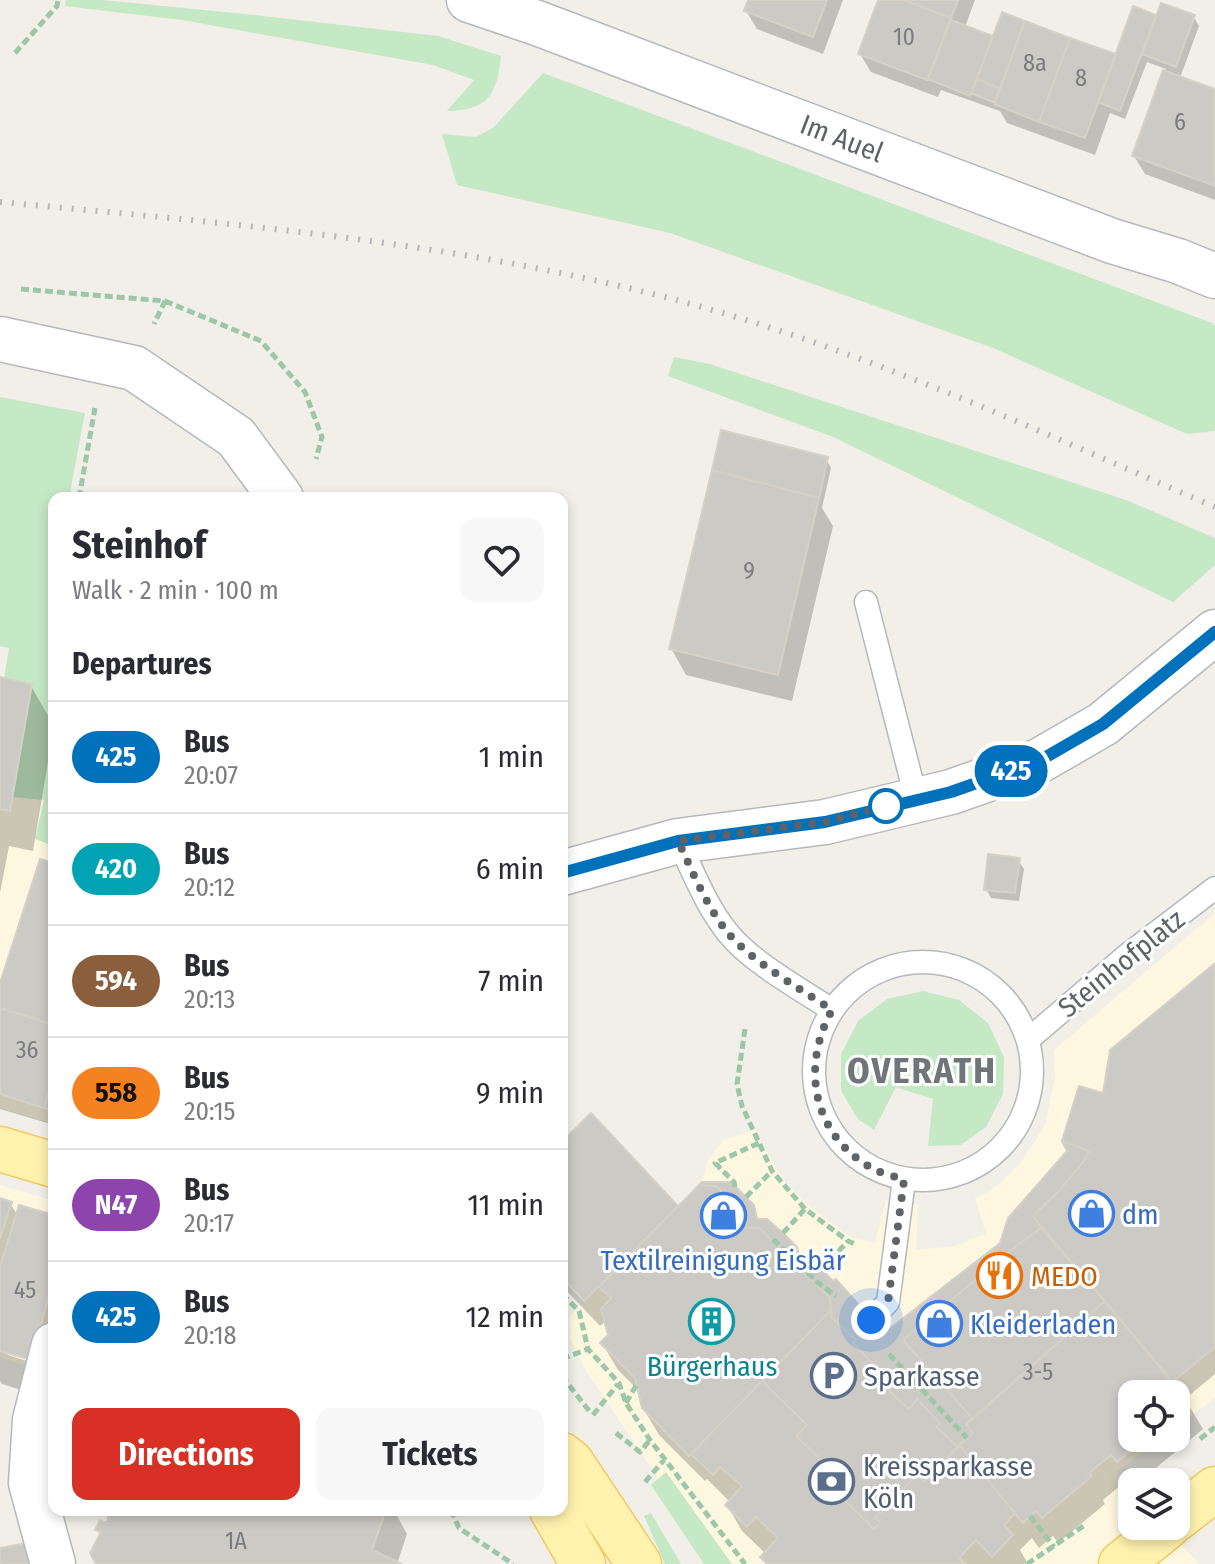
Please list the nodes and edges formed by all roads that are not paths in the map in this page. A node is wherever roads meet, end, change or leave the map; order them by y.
1 (469, 0) edge
2 (1215, 276) edge
3 (0, 339) edge
4 (277, 492) edge
5 (866, 602) dead end
6 (1215, 632) edge
7 (916, 798) junction
8 (678, 841) junction
9 (568, 871) edge
10 (1215, 888) edge
11 (832, 1010) junction
12 (1029, 1039) junction
13 (0, 1149) edge
14 (48, 1163) edge
15 (904, 1180) junction
16 (871, 1320) dead end
17 (48, 1369) edge
18 (568, 1460) edge
19 (555, 1516) edge
20 (1151, 1540) edge
21 (53, 1564) edge
22 (583, 1564) edge
23 (639, 1564) edge
24 (1121, 1564) edge

1 - 2 street, Im Auel
3 - 4 street
5 - 7 lane
6 - 7 street
7 - 8 street
8 - 9 street
8 - 11 lane
10 - 12 lane, Steinhofplatz
11 - 12 lane, Steinhofplatz
11 - 15 lane, Steinhofplatz
12 - 15 lane, Steinhofplatz
13 - 14 main road
15 - 16 lane
17 - 21 street
18 - 23 main road
19 - 22 main road
20 - 24 main road

